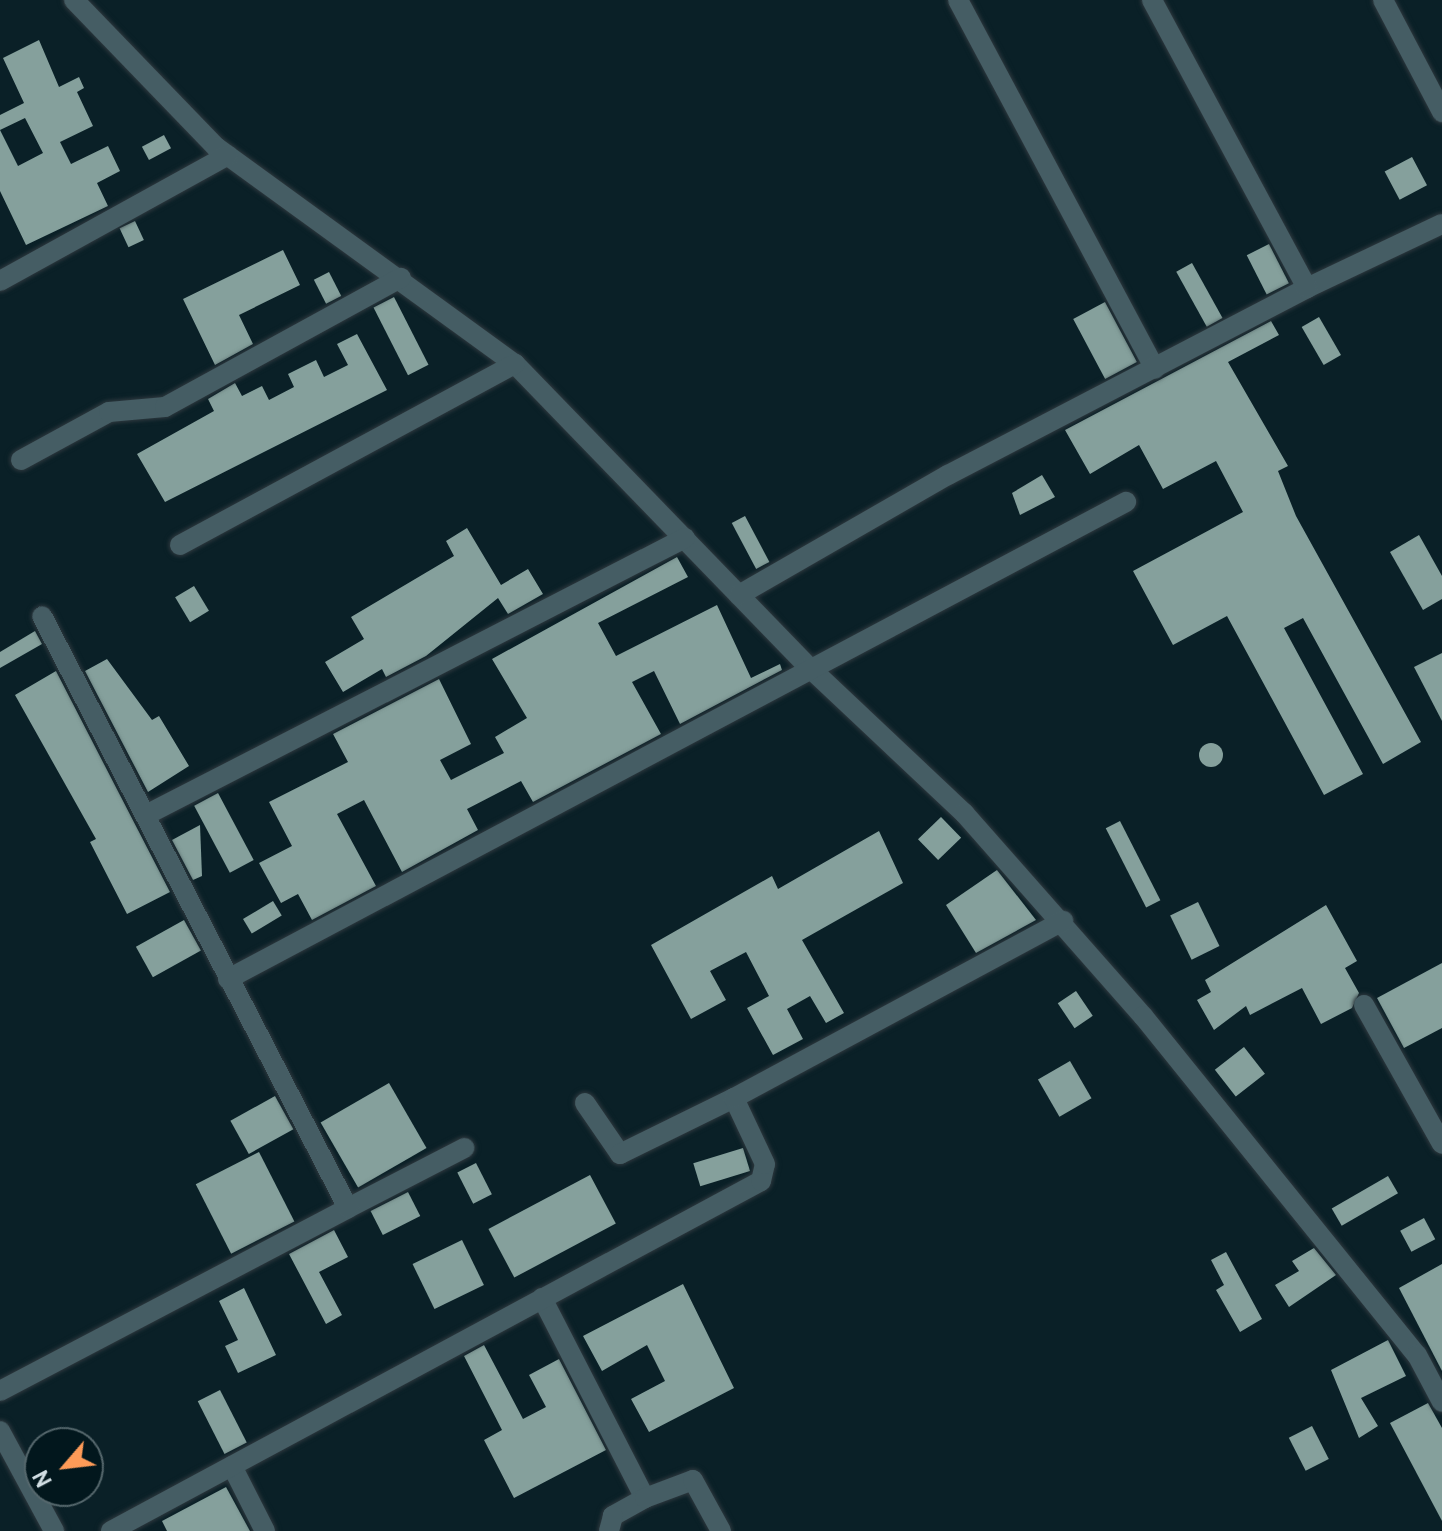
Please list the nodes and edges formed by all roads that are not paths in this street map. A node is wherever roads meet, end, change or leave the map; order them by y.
1 (74, 0) edge
2 (958, 0) edge
3 (1152, 0) edge
4 (1383, 0) edge
5 (1442, 112) edge
6 (228, 155) junction
7 (1442, 224) edge
8 (401, 278) junction
9 (0, 281) edge
10 (1307, 288) junction
11 (515, 364) junction
12 (1155, 369) junction
13 (21, 460) dead end
14 (1126, 502) dead end
15 (685, 538) junction
16 (180, 545) dead end
17 (739, 595) junction
18 (42, 616) dead end
19 (810, 668) junction
20 (146, 815) junction
21 (1063, 921) junction
22 (228, 979) junction
23 (1364, 1005) dead end
24 (734, 1098) junction
25 (585, 1103) dead end
26 (1442, 1144) edge
27 (464, 1148) dead end
28 (348, 1208) junction
29 (542, 1298) junction
30 (0, 1391) edge
31 (1442, 1402) edge
32 (0, 1431) edge
33 (232, 1466) junction
34 (645, 1498) junction
35 (54, 1531) edge
36 (111, 1531) edge
37 (265, 1531) edge
38 (609, 1531) edge
39 (721, 1531) edge

1 - 6 street
2 - 12 street
3 - 10 street
4 - 5 street
6 - 8 street
6 - 9 street
7 - 10 street
8 - 11 street
8 - 13 street
10 - 12 street
11 - 15 street
11 - 16 street
12 - 17 street
14 - 19 street
15 - 17 street
15 - 20 street
17 - 19 street
18 - 20 street
19 - 21 street
19 - 22 street
20 - 22 street
21 - 24 street
21 - 31 street
22 - 28 street
23 - 26 street
24 - 25 street
24 - 29 street
27 - 28 street
28 - 30 street
29 - 33 street
29 - 34 street
32 - 35 street
33 - 36 street
33 - 37 street
34 - 38 street
34 - 39 street

